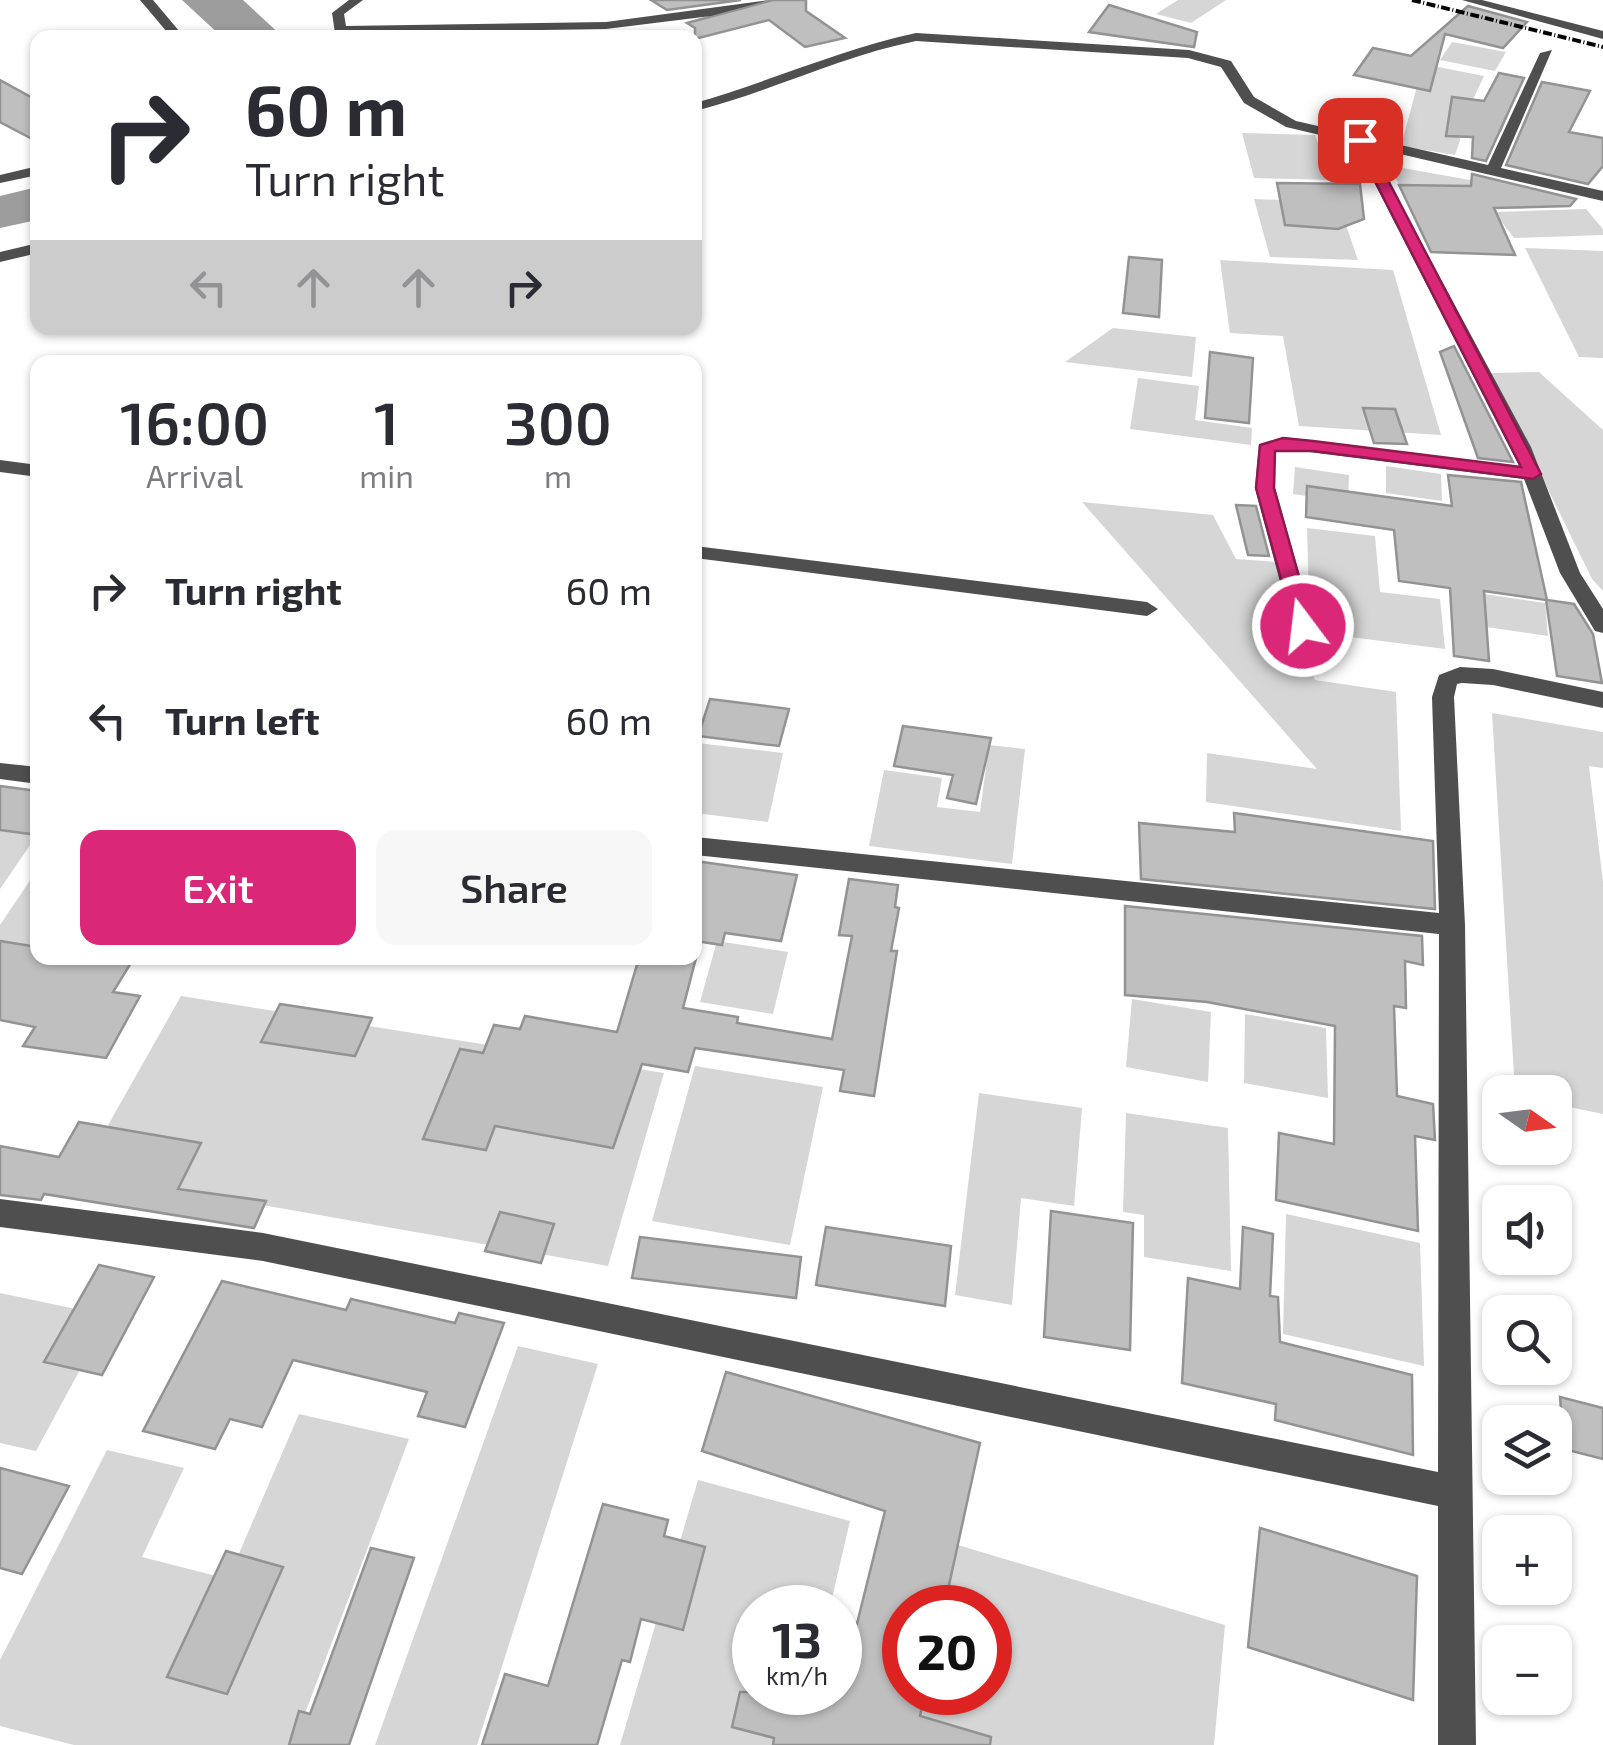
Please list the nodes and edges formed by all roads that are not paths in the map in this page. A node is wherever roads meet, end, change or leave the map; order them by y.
1 (146, 0) edge
2 (357, 0) edge
3 (762, 0) edge
4 (1468, 0) edge
5 (172, 30) edge
6 (341, 30) edge
7 (494, 30) edge
8 (1603, 35) edge
9 (1547, 53) dead end
10 (702, 104) edge
11 (1360, 140) junction
12 (1494, 168) junction
13 (30, 172) edge
14 (0, 179) edge
15 (1603, 196) edge
16 (30, 250) edge
17 (0, 257) edge
18 (0, 466) edge
19 (30, 469) edge
20 (1533, 474) junction
21 (702, 553) edge
22 (1148, 609) dead end
23 (1303, 626) dead end
24 (1603, 626) edge
25 (1603, 700) edge
26 (0, 772) edge
27 (30, 775) edge
28 (702, 847) edge
29 (1452, 925) junction
30 (0, 1213) edge
31 (1456, 1492) junction
32 (1457, 1745) edge

1 - 5 street
2 - 6 street
3 - 7 street
4 - 8 street
9 - 12 street
10 - 11 street
11 - 12 street
11 - 20 street
12 - 15 street
13 - 14 street
16 - 17 street
18 - 19 street
20 - 23 street
20 - 24 street
21 - 22 street
25 - 29 street
26 - 27 street
28 - 29 street
29 - 31 street
30 - 31 street
31 - 32 street

